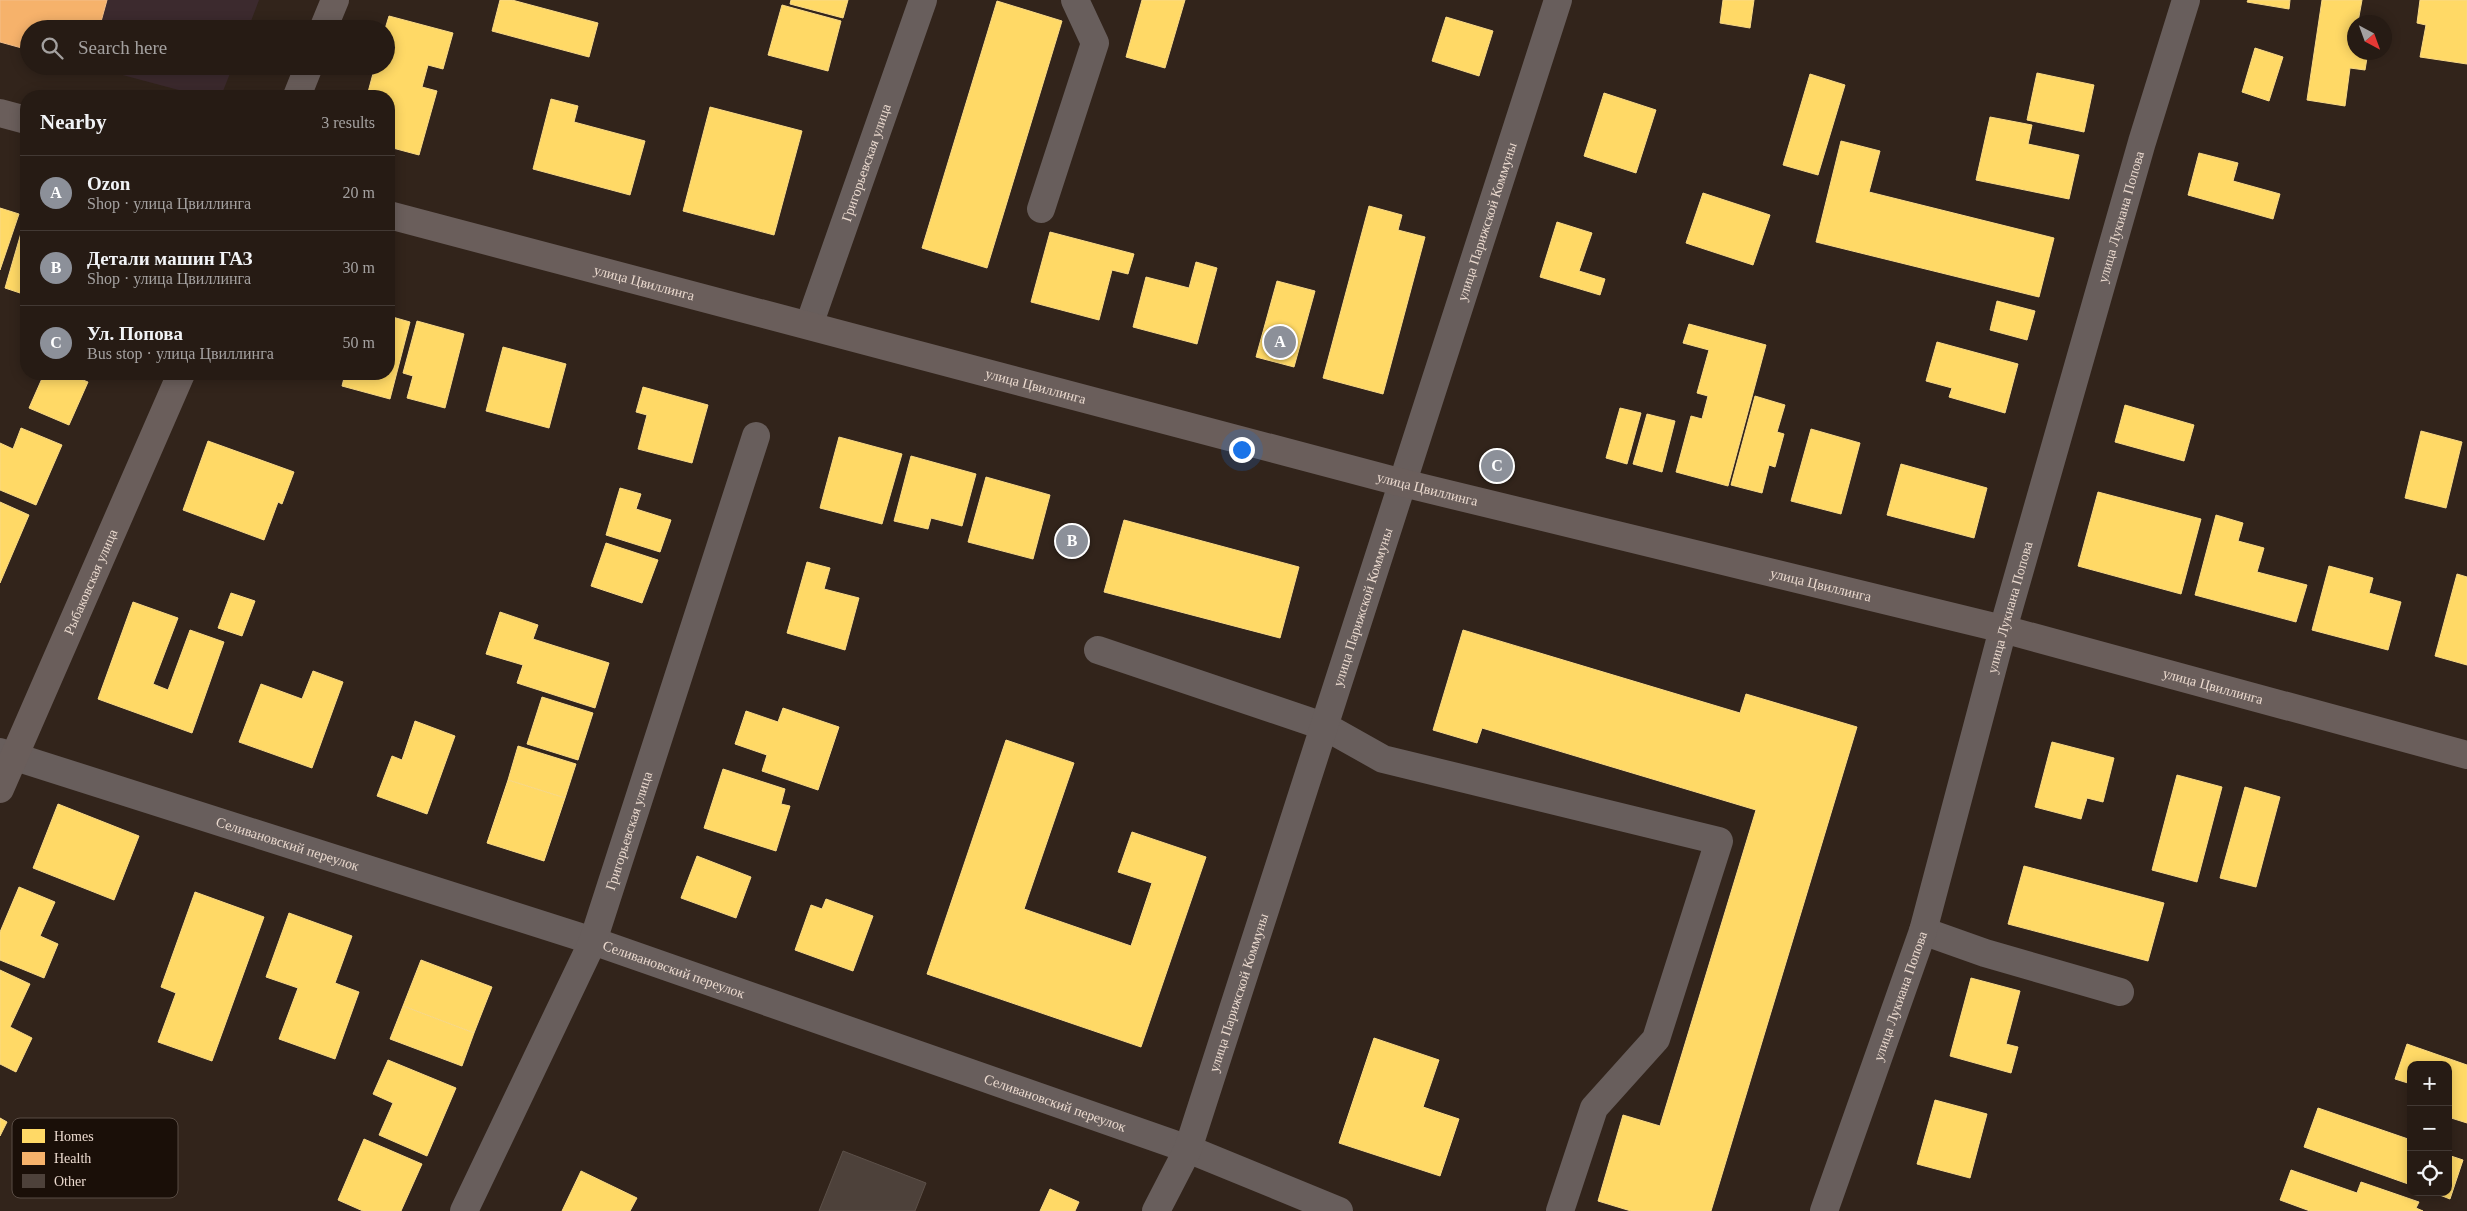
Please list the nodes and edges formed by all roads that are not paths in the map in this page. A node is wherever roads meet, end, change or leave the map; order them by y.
1 (334, 0) edge
2 (923, 0) edge
3 (1075, 0) edge
4 (1558, 0) edge
5 (2186, 0) edge
6 (326, 20) edge
7 (305, 75) edge
8 (299, 90) edge
9 (0, 113) edge
10 (20, 118) edge
11 (1041, 209) dead end
12 (395, 217) edge
13 (809, 325) junction
14 (178, 380) edge
15 (756, 436) dead end
16 (1403, 483) junction
17 (2003, 629) junction
18 (1098, 650) dead end
19 (1326, 727) junction
20 (8, 755) edge
21 (2467, 755) edge
22 (0, 789) edge
23 (1922, 932) junction
24 (593, 941) junction
25 (2120, 992) dead end
26 (1188, 1149) junction
27 (464, 1211) edge
28 (1156, 1211) edge
29 (1339, 1211) edge
30 (1560, 1211) edge
31 (1824, 1211) edge

1 - 6 main road
2 - 13 street, Григорьевская улица
3 - 11 street
4 - 16 street, улица Парижской Коммуны
5 - 17 street, улица Лукиана Попова
7 - 8 main road
9 - 10 main road
12 - 13 main road, улица Цвиллинга
13 - 16 main road, улица Цвиллинга
14 - 20 main road, Рыбаковская улица
15 - 24 street, Григорьевская улица
16 - 17 main road, улица Цвиллинга
16 - 19 street, улица Парижской Коммуны
17 - 21 main road, улица Цвиллинга
17 - 23 street, улица Лукиана Попова
18 - 19 street
19 - 26 street, улица Парижской Коммуны
19 - 30 street
20 - 22 main road, Рыбаковская улица
20 - 24 street, Селивановский переулок
23 - 25 street
23 - 31 street, улица Лукиана Попова
24 - 26 street, Селивановский переулок
24 - 27 street, Григорьевская улица
26 - 28 street, улица Парижской Коммуны
26 - 29 street, Селивановский переулок

